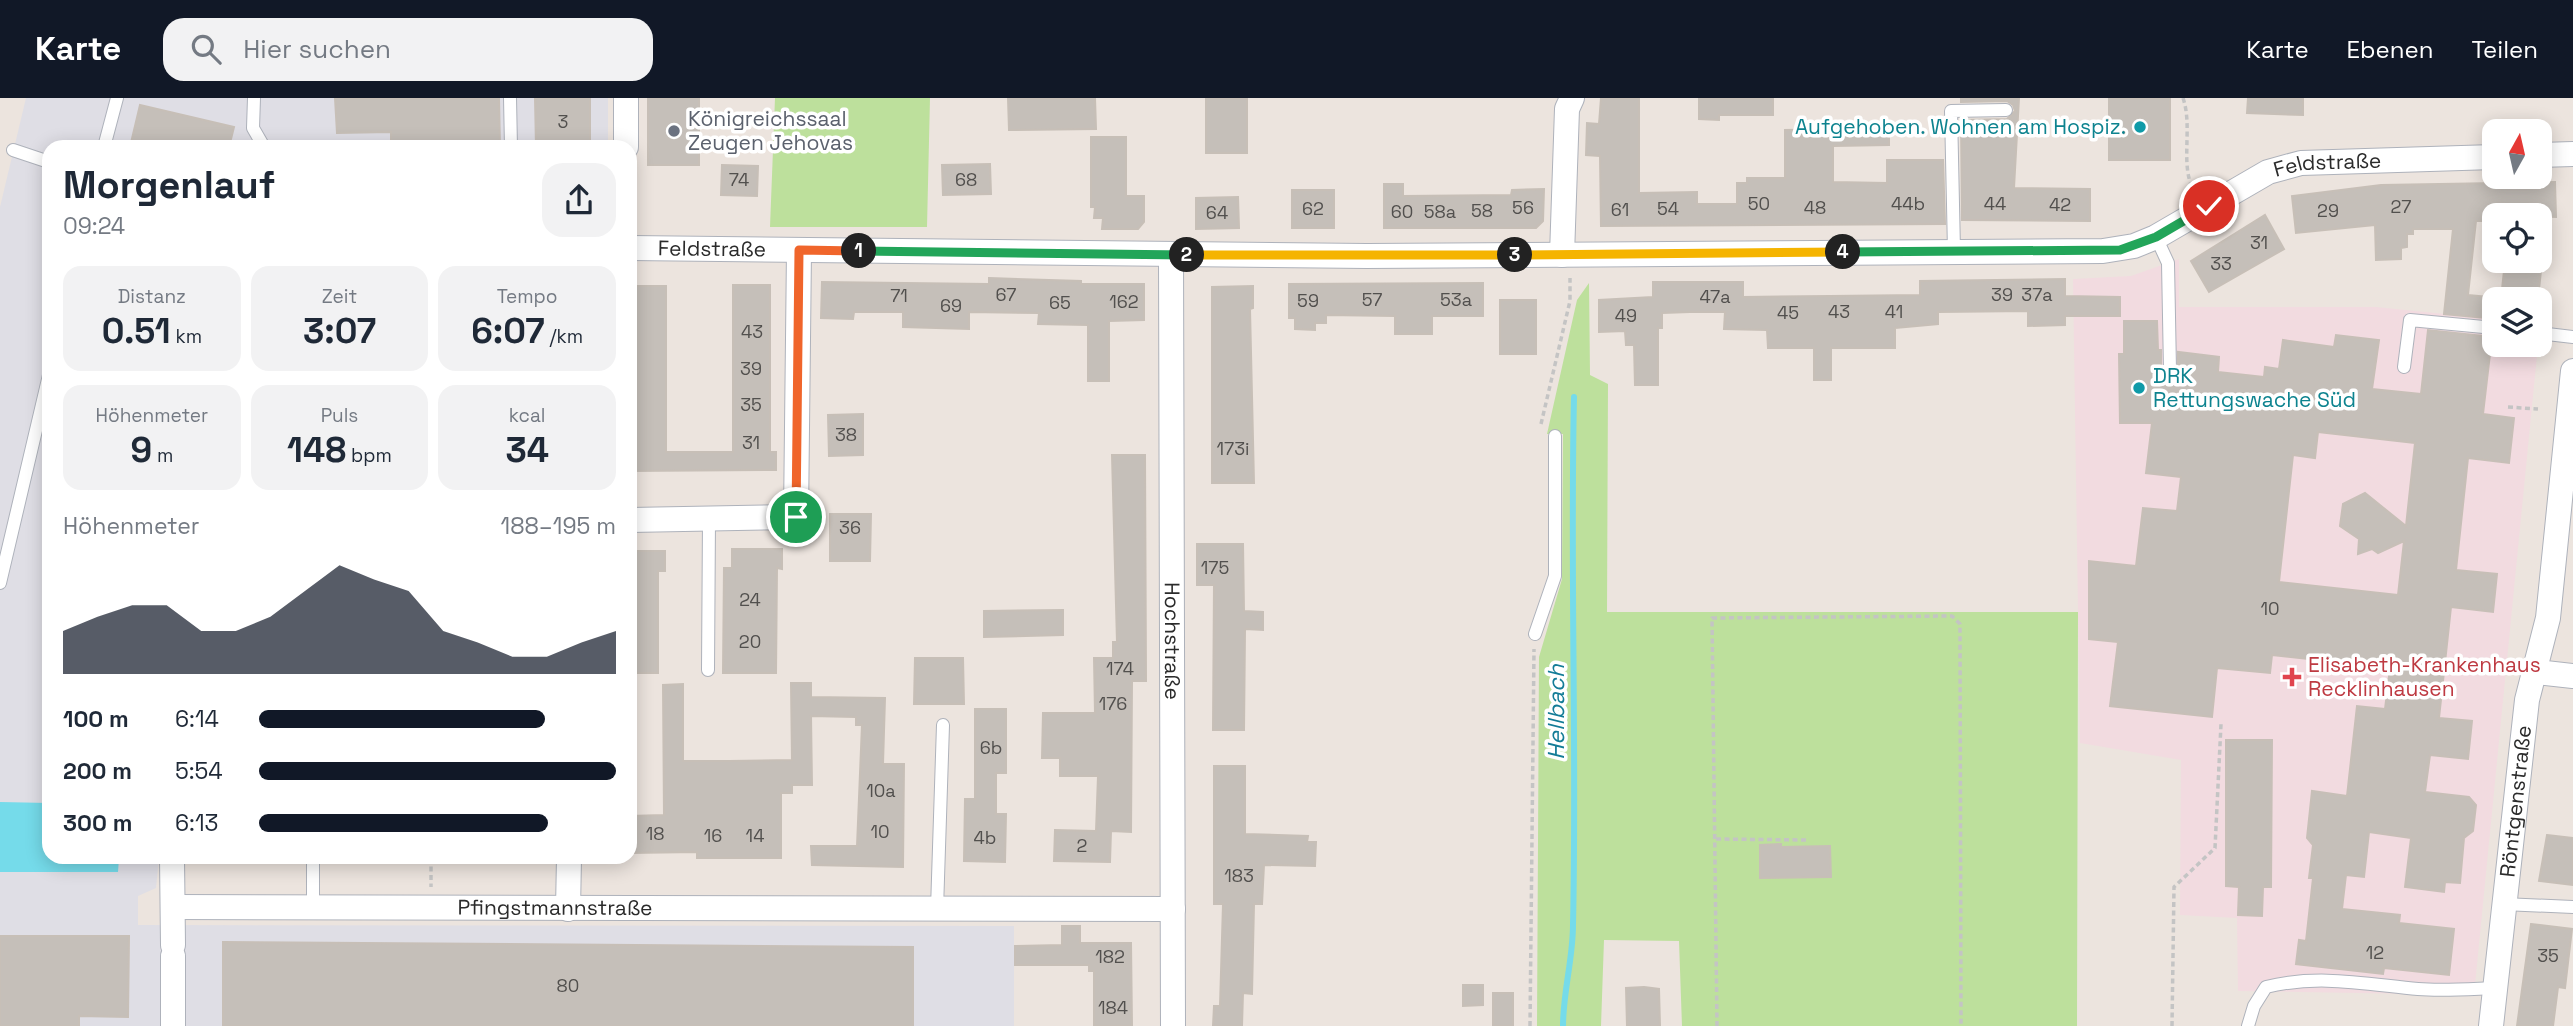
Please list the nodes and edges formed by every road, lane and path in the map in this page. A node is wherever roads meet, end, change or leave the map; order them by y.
1 (117, 98) edge
2 (254, 98) edge
3 (510, 98) edge
4 (626, 98) edge
5 (1572, 98) edge
6 (2183, 98) edge
7 (2006, 110) dead end
8 (106, 140) edge
9 (260, 140) edge
10 (511, 140) edge
11 (626, 140) edge
12 (13, 150) dead end
13 (2573, 154) edge
14 (2552, 155) edge
15 (2482, 157) edge
16 (42, 160) edge
17 (2203, 209) junction
18 (2156, 237) junction
19 (637, 248) edge
20 (799, 250) junction
21 (1954, 251) junction
22 (1171, 254) junction
23 (1562, 255) junction
24 (2482, 327) edge
25 (2552, 335) edge
26 (2573, 337) edge
27 (2404, 367) dead end
28 (2170, 370) dead end
29 (2573, 371) edge
30 (42, 405) edge
31 (2508, 407) dead end
32 (2538, 410) dead end
33 (1555, 436) dead end
34 (709, 519) junction
35 (637, 520) edge
36 (0, 583) edge
37 (1535, 634) dead end
38 (708, 670) dead end
39 (2536, 672) junction
40 (2573, 676) edge
41 (2221, 724) dead end
42 (943, 725) dead end
43 (1716, 839) junction
44 (1806, 840) dead end
45 (172, 864) edge
46 (313, 864) edge
47 (569, 864) edge
48 (2503, 904) junction
49 (2573, 907) edge
50 (173, 908) junction
51 (313, 908) junction
52 (568, 909) junction
53 (937, 909) junction
54 (1173, 909) junction
55 (2495, 988) junction
56 (173, 1026) edge
57 (1173, 1026) edge
58 (1717, 1026) edge
59 (1961, 1026) edge
60 (2172, 1026) edge
61 (2248, 1026) edge
62 (2491, 1026) edge

1 - 8 lane
2 - 9 lane
3 - 10 lane
4 - 11 street
5 - 23 street
6 - 17 path
7 - 21 lane
12 - 16 lane
13 - 14 street
15 - 17 street, Feldstraße
17 - 18 street, Feldstraße
18 - 21 street, Feldstraße
18 - 28 lane
19 - 20 street, Feldstraße
20 - 22 street, Feldstraße
20 - 34 street
21 - 23 street, Feldstraße
22 - 23 street, Feldstraße
22 - 54 street, Hochstraße
24 - 27 lane
25 - 26 lane
29 - 39 street, Röntgenstraße
30 - 36 lane
31 - 32 path
33 - 37 lane
34 - 35 street
34 - 38 lane
39 - 40 street
39 - 48 street, Röntgenstraße
41 - 60 path
42 - 53 lane
43 - 44 path
43 - 58 path
43 - 59 path
45 - 50 street
46 - 51 lane
47 - 52 street
48 - 49 lane
48 - 55 street, Röntgenstraße
50 - 51 street, Pfingstmannstraße
50 - 56 street
51 - 52 street, Pfingstmannstraße
52 - 53 street, Pfingstmannstraße
53 - 54 street, Pfingstmannstraße
54 - 57 street, Hochstraße
55 - 61 lane
55 - 62 street, Röntgenstraße

